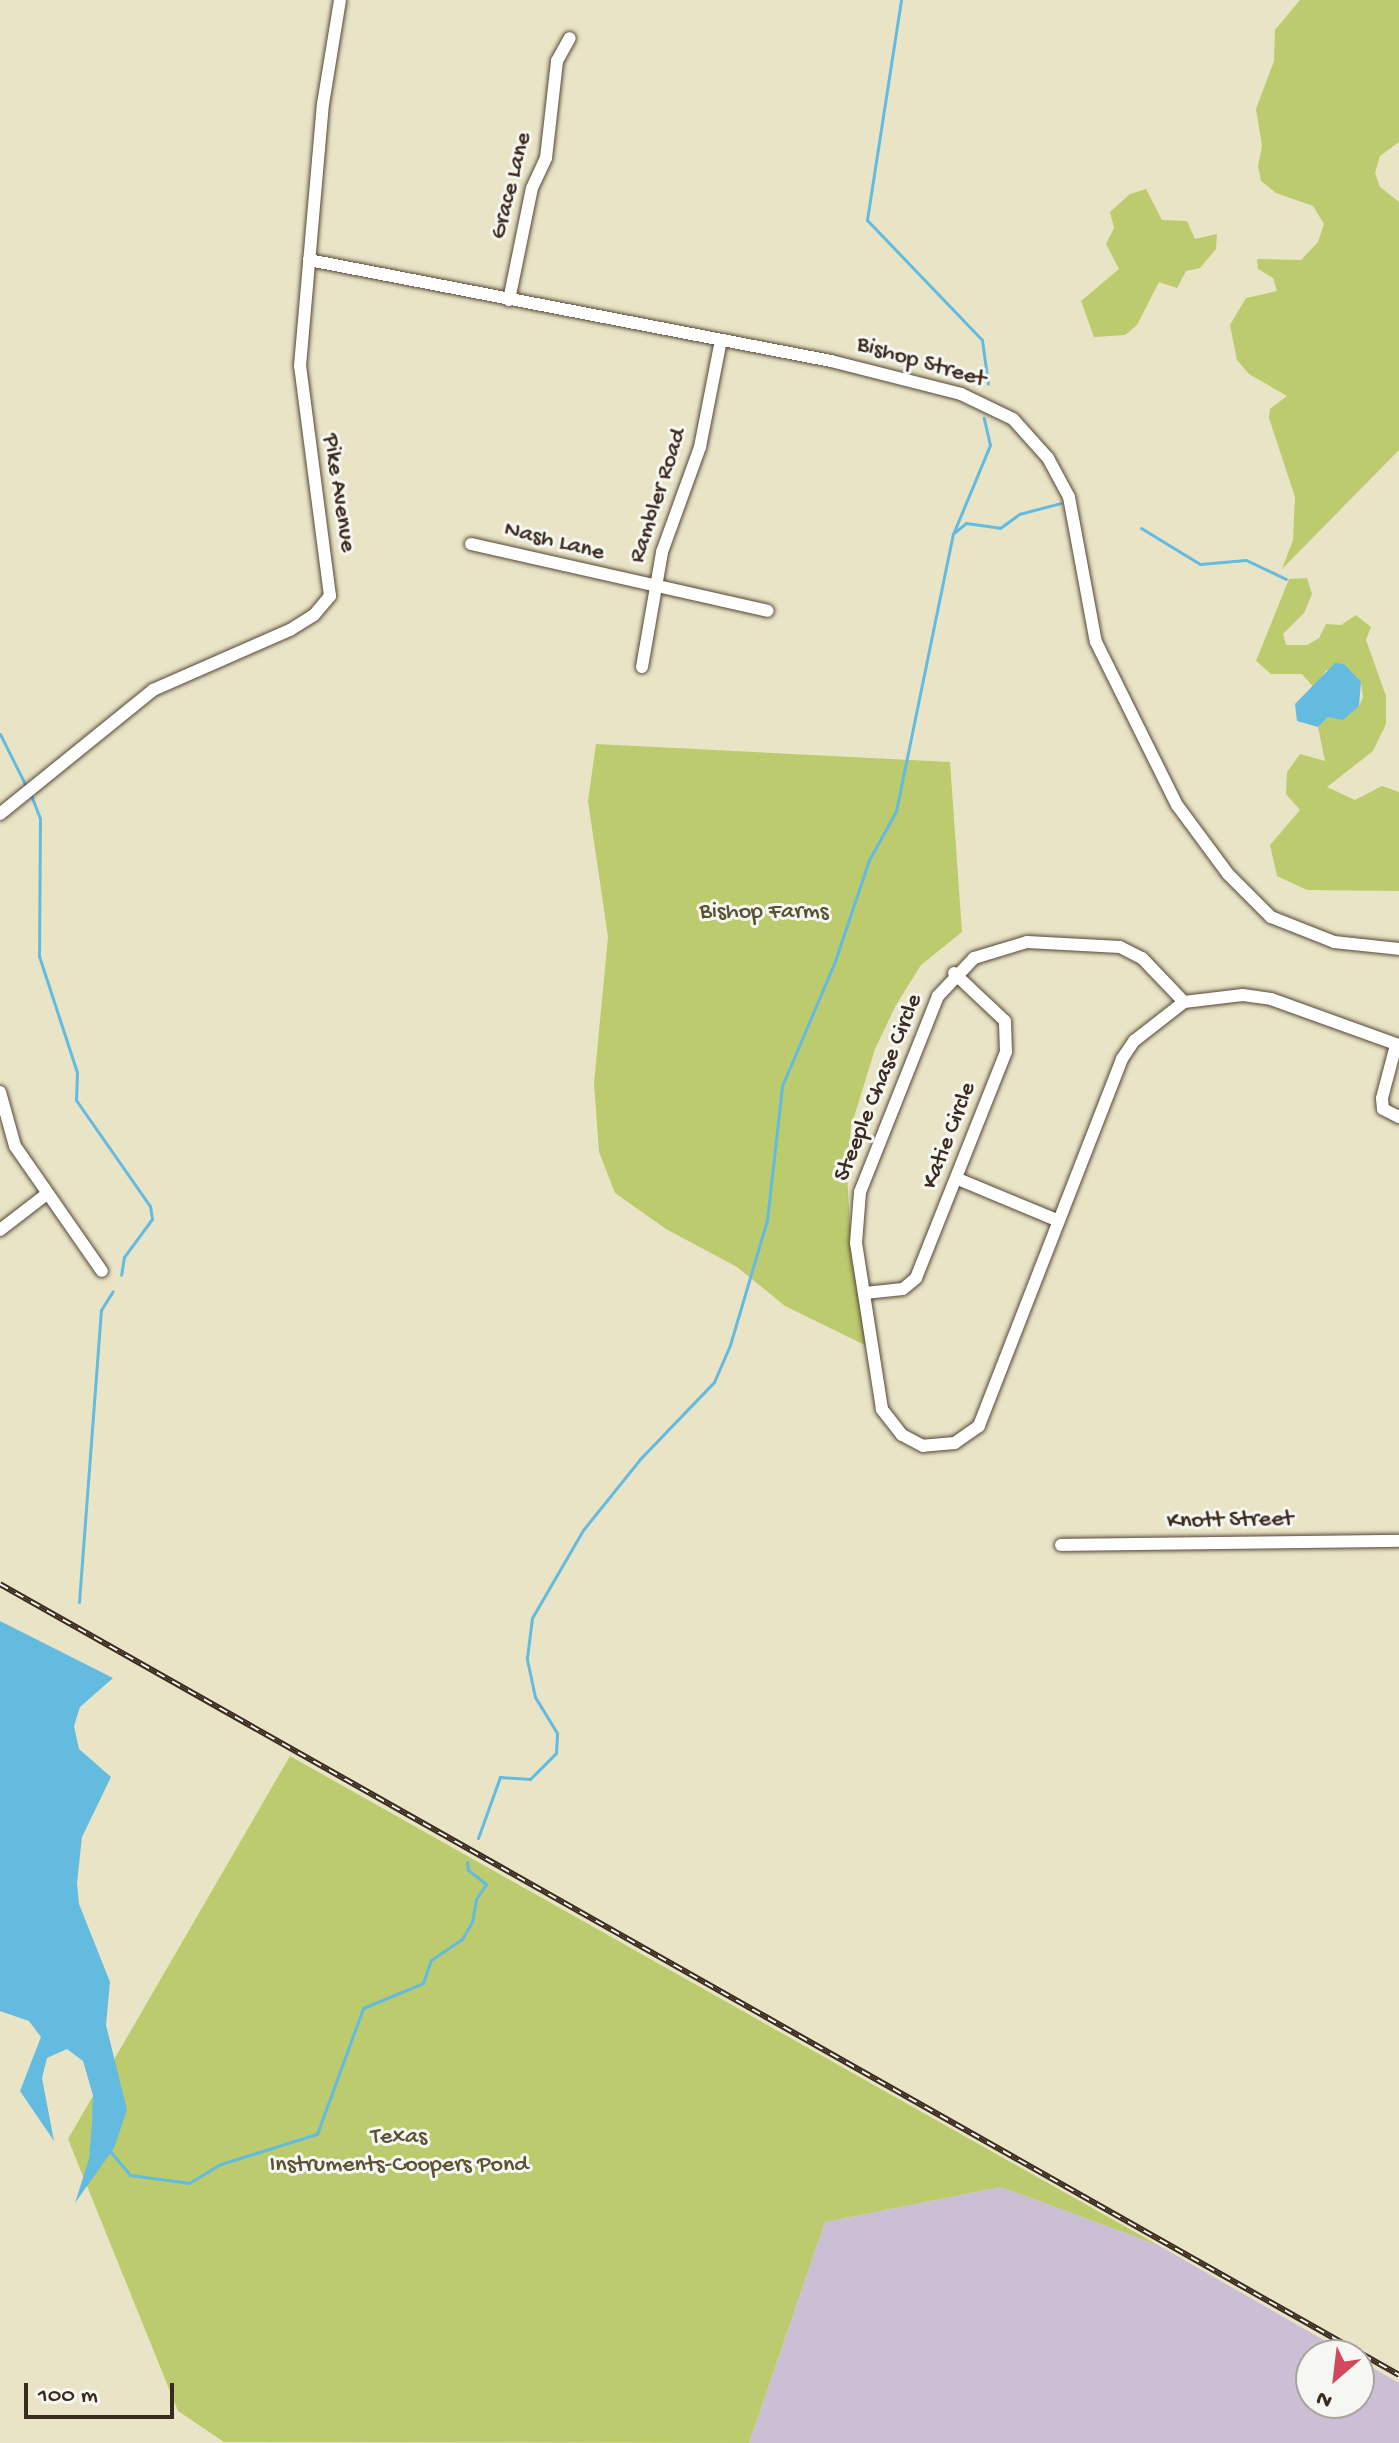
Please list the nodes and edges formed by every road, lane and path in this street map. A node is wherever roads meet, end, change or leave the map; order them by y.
1 (337, 1) edge
2 (570, 38) dead end
3 (309, 260) junction
4 (509, 300) junction
5 (721, 340) junction
6 (471, 544) dead end
7 (654, 588) junction
8 (768, 611) dead end
9 (642, 667) dead end
10 (0, 814) edge
11 (1399, 949) edge
12 (954, 973) junction
13 (1184, 1002) junction
14 (1397, 1045) edge
15 (0, 1092) edge
16 (1399, 1117) edge
17 (958, 1179) junction
18 (47, 1194) junction
19 (1059, 1221) junction
20 (0, 1230) edge
21 (102, 1271) dead end
22 (865, 1293) junction
23 (1399, 1541) edge
24 (1061, 1545) dead end

1 - 3 street, Pike Avenue
2 - 4 street, Grace Lane
3 - 4 street, Bishop Street
3 - 10 street, Pike Avenue
4 - 5 street, Bishop Street
5 - 7 street, Rambler Road
5 - 11 street, Bishop Street
6 - 7 street, Nash Lane
7 - 8 street, Nash Lane
7 - 9 street, Rambler Road
12 - 13 street, Steeple Chase Circle
12 - 17 street, Katie Circle
12 - 22 street, Steeple Chase Circle
13 - 14 street
13 - 19 street, Steeple Chase Circle
14 - 16 street
15 - 18 street
17 - 19 street
17 - 22 street, Katie Circle
18 - 20 street
18 - 21 street
19 - 22 street, Steeple Chase Circle
23 - 24 street, Knott Street

